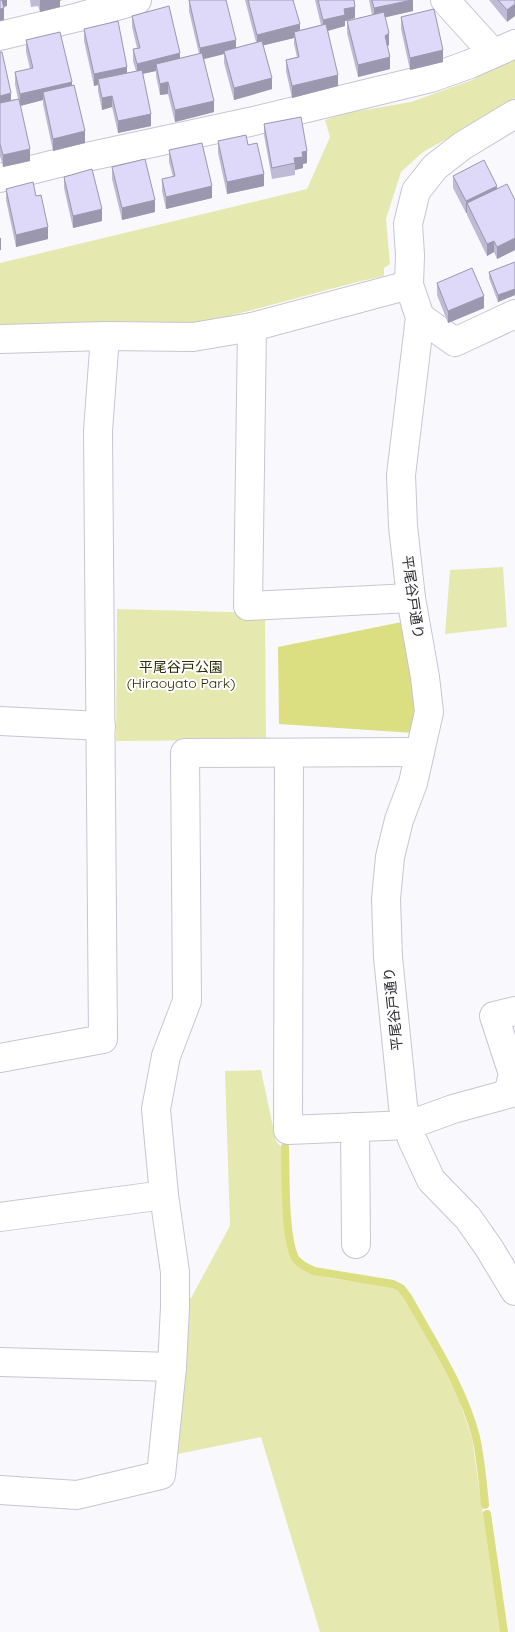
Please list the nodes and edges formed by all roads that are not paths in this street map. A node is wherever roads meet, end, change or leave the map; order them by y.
1 (137, 0) edge
2 (445, 0) edge
3 (78, 8) edge
4 (0, 36) edge
5 (504, 48) edge
6 (515, 114) edge
7 (0, 178) edge
8 (409, 284) junction
9 (515, 314) edge
10 (420, 317) junction
11 (252, 327) junction
12 (105, 336) junction
13 (0, 339) edge
14 (411, 598) junction
15 (0, 722) edge
16 (101, 726) junction
17 (289, 752) junction
18 (420, 752) junction
19 (515, 1011) edge
20 (0, 1058) edge
21 (355, 1127) junction
22 (411, 1132) junction
23 (164, 1194) junction
24 (0, 1216) edge
25 (356, 1244) dead end
26 (515, 1290) edge
27 (0, 1362) edge
28 (172, 1367) junction
29 (0, 1490) edge

1 - 3 street
2 - 5 street
3 - 4 street
5 - 7 street
6 - 8 street, 平尾谷戸通り
8 - 10 street, 平尾谷戸通り
8 - 11 street
9 - 10 street
10 - 14 street, 平尾谷戸通り
11 - 12 street
11 - 14 street
12 - 13 street
12 - 16 street
14 - 18 street, 平尾谷戸通り
15 - 16 street
16 - 20 street
17 - 18 street
17 - 21 street
17 - 23 street
18 - 22 street, 平尾谷戸通り
19 - 22 street
21 - 22 street
21 - 25 street
22 - 26 street, 平尾谷戸通り
23 - 24 street
23 - 28 street
27 - 28 street
28 - 29 street

